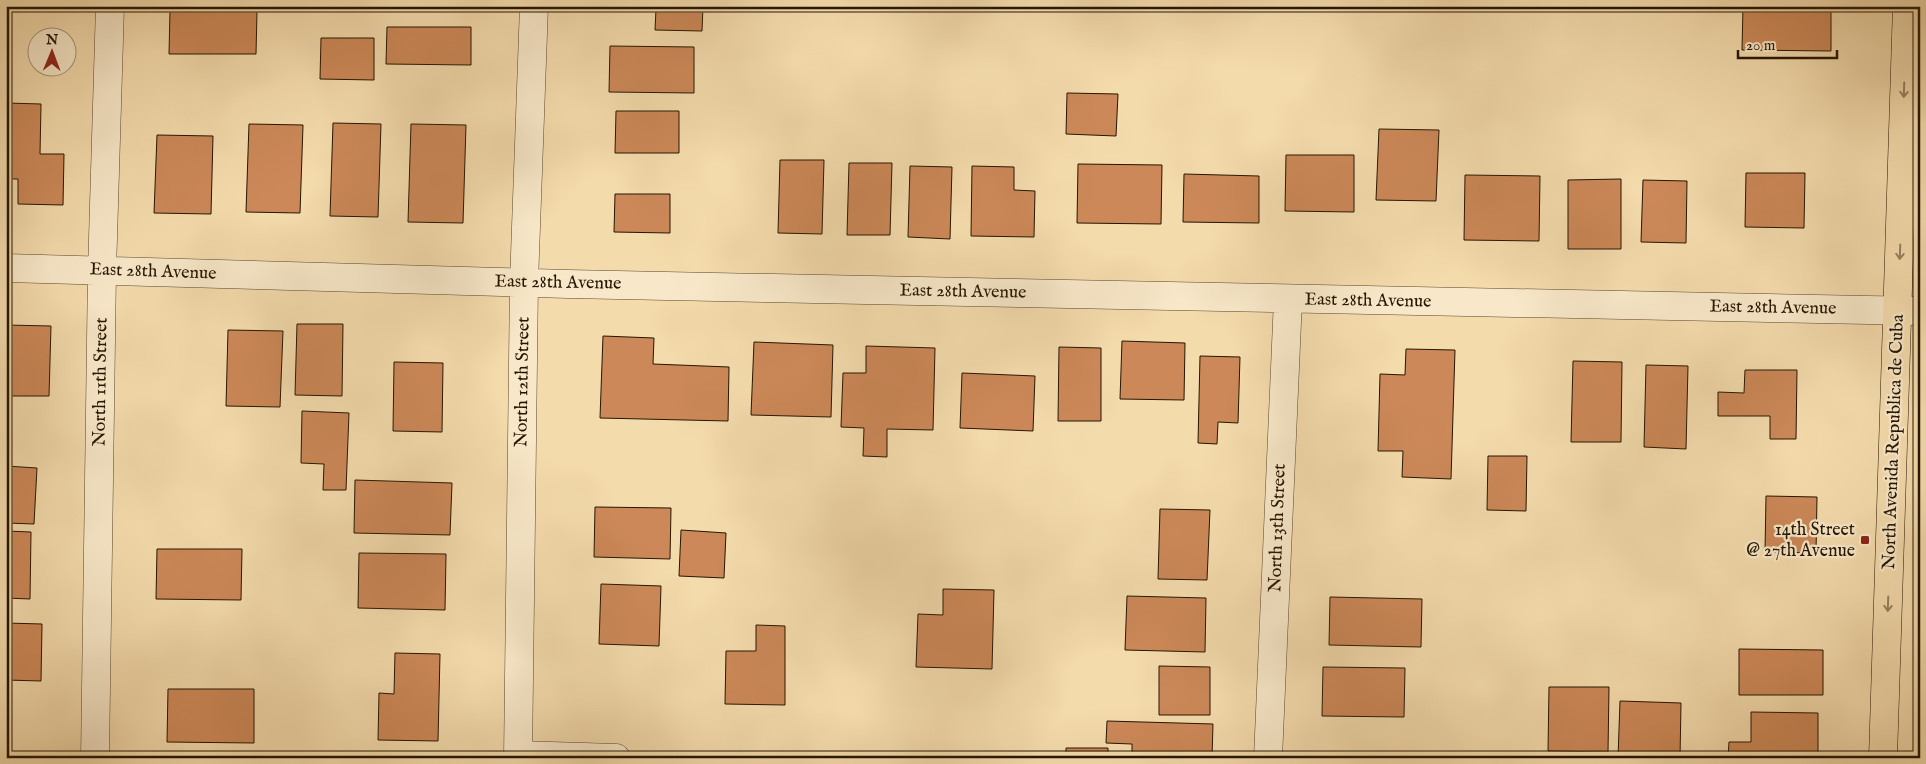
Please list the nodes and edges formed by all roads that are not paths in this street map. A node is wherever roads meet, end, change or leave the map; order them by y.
1 (110, 6) edge
2 (534, 6) edge
3 (1907, 6) edge
4 (6, 268) edge
5 (102, 271) junction
6 (524, 282) junction
7 (1288, 299) junction
8 (1909, 310) edge
9 (518, 756) edge
10 (95, 758) edge
11 (616, 758) edge
12 (1268, 758) edge
13 (1883, 758) edge

1 - 5 street, North 11th Street
2 - 6 street, North 12th Street
3 -> 8 main road, North Avenida Republica de Cuba
4 - 5 street, East 28th Avenue
5 - 6 street, East 28th Avenue
5 - 10 street, North 11th Street
6 - 7 street, East 28th Avenue
6 - 9 street, North 12th Street
7 - 8 street, East 28th Avenue
7 - 12 street, North 13th Street
8 -> 13 main road, North Avenida Republica de Cuba
9 - 11 street

